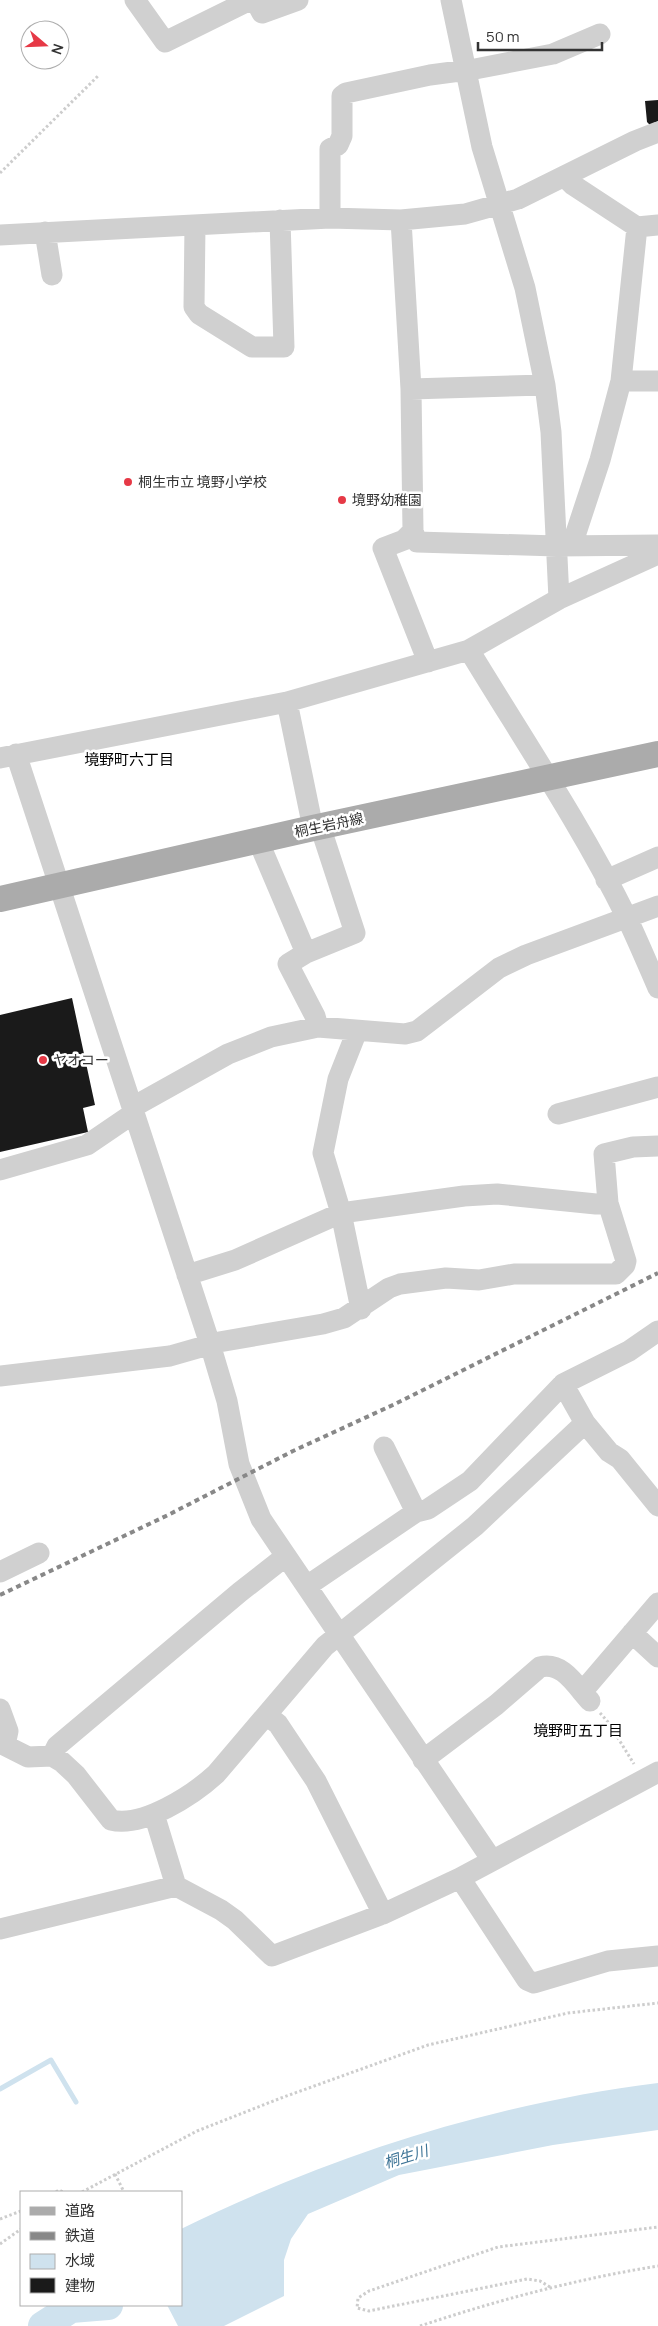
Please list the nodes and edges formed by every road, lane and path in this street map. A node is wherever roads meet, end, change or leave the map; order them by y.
1 (134, 0) edge
2 (250, 0) edge
3 (255, 0) edge
4 (298, 0) edge
5 (457, 2) edge
6 (600, 34) dead end
7 (465, 70) junction
8 (99, 74) dead end
9 (658, 132) edge
10 (0, 173) edge
11 (565, 177) junction
12 (499, 205) junction
13 (330, 218) junction
14 (280, 220) junction
15 (401, 220) junction
16 (195, 225) junction
17 (658, 226) edge
18 (637, 227) junction
19 (45, 232) junction
20 (0, 236) edge
21 (52, 275) dead end
22 (621, 381) junction
23 (658, 382) edge
24 (545, 385) junction
25 (411, 389) junction
26 (413, 531) junction
27 (658, 545) edge
28 (565, 546) junction
29 (658, 554) edge
30 (560, 599) junction
31 (469, 650) junction
32 (428, 662) junction
33 (287, 702) junction
34 (658, 754) edge
35 (8, 756) edge
36 (548, 778) junction
37 (316, 827) junction
38 (258, 840) junction
39 (658, 857) edge
40 (606, 880) junction
41 (60, 886) junction
42 (0, 899) edge
43 (658, 906) edge
44 (627, 918) junction
45 (306, 953) junction
46 (658, 988) edge
47 (318, 1027) junction
48 (357, 1030) junction
49 (658, 1087) edge
50 (133, 1110) junction
51 (558, 1114) dead end
52 (658, 1146) edge
53 (0, 1170) edge
54 (608, 1203) junction
55 (341, 1213) junction
56 (187, 1276) junction
57 (360, 1309) junction
58 (658, 1331) edge
59 (210, 1344) junction
60 (0, 1376) edge
61 (563, 1384) junction
62 (585, 1423) junction
63 (384, 1446) dead end
64 (658, 1506) edge
65 (416, 1512) junction
66 (39, 1553) dead end
67 (286, 1556) junction
68 (0, 1572) edge
69 (307, 1586) junction
70 (658, 1603) edge
71 (632, 1633) junction
72 (339, 1634) junction
73 (658, 1657) edge
74 (586, 1697) junction
75 (0, 1709) edge
76 (268, 1716) junction
77 (2, 1744) edge
78 (52, 1756) junction
79 (424, 1760) junction
80 (651, 1776) edge
81 (154, 1814) junction
82 (492, 1860) junction
83 (460, 1878) junction
84 (176, 1886) junction
85 (383, 1914) junction
86 (0, 1929) edge
87 (658, 1956) edge
88 (658, 2003) edge
89 (115, 2174) junction
90 (84, 2191) edge
91 (124, 2191) edge
92 (20, 2211) edge
93 (0, 2219) edge
94 (658, 2227) edge
95 (20, 2230) edge
96 (0, 2244) edge
97 (658, 2266) edge
98 (550, 2287) junction
99 (420, 2326) edge

1 - 2 street
3 - 4 street
5 - 7 street
6 - 7 street
7 - 12 street
7 - 13 street
8 - 10 path
9 - 11 street
11 - 12 street
11 - 18 street
12 - 15 street
12 - 24 street
13 - 14 street
13 - 15 street
14 - 16 street
14 - 16 street
15 - 25 street
16 - 19 street
17 - 18 street
18 - 22 street
19 - 20 street
19 - 21 street
22 - 23 street
22 - 28 street
24 - 25 street
24 - 28 street
25 - 26 street
26 - 28 street
26 - 32 street
27 - 28 street
28 - 30 street
29 - 30 street
30 - 31 street
31 - 32 street
31 - 36 street
32 - 33 street
33 - 35 street
33 - 37 street
34 - 36 main road, 桐生岩舟線
35 - 41 street
36 - 37 main road, 桐生岩舟線
36 - 40 street
37 - 38 main road, 桐生岩舟線
37 - 45 street
38 - 41 main road, 桐生岩舟線
38 - 45 street
39 - 40 street
40 - 44 street
41 - 42 main road, 桐生岩舟線
41 - 50 street
43 - 44 street
44 - 46 street
44 - 48 street
45 - 47 street
47 - 48 street
47 - 50 street
48 - 55 street
49 - 51 street
50 - 53 street
50 - 56 street
52 - 54 street
54 - 55 street
54 - 57 street
55 - 56 street
55 - 57 street
56 - 59 street
57 - 59 street
58 - 61 street
59 - 60 street
59 - 67 street
61 - 62 street
61 - 65 street
62 - 64 street
62 - 72 street
63 - 65 street
65 - 69 street
66 - 68 street
67 - 69 street
67 - 78 street
69 - 72 street
70 - 71 street
71 - 73 street
71 - 74 street
72 - 76 street
72 - 79 street
74 - 79 street
74 - 80 path
75 - 77 street
76 - 81 street
76 - 85 street
77 - 78 street
78 - 81 street
79 - 82 street
80 - 82 street
81 - 84 street
82 - 83 street
83 - 85 street
83 - 87 street
84 - 85 street
84 - 86 street
88 - 89 path
89 - 90 path
89 - 91 path
92 - 93 path
94 - 98 path
95 - 96 path
97 - 98 path
98 - 99 path

